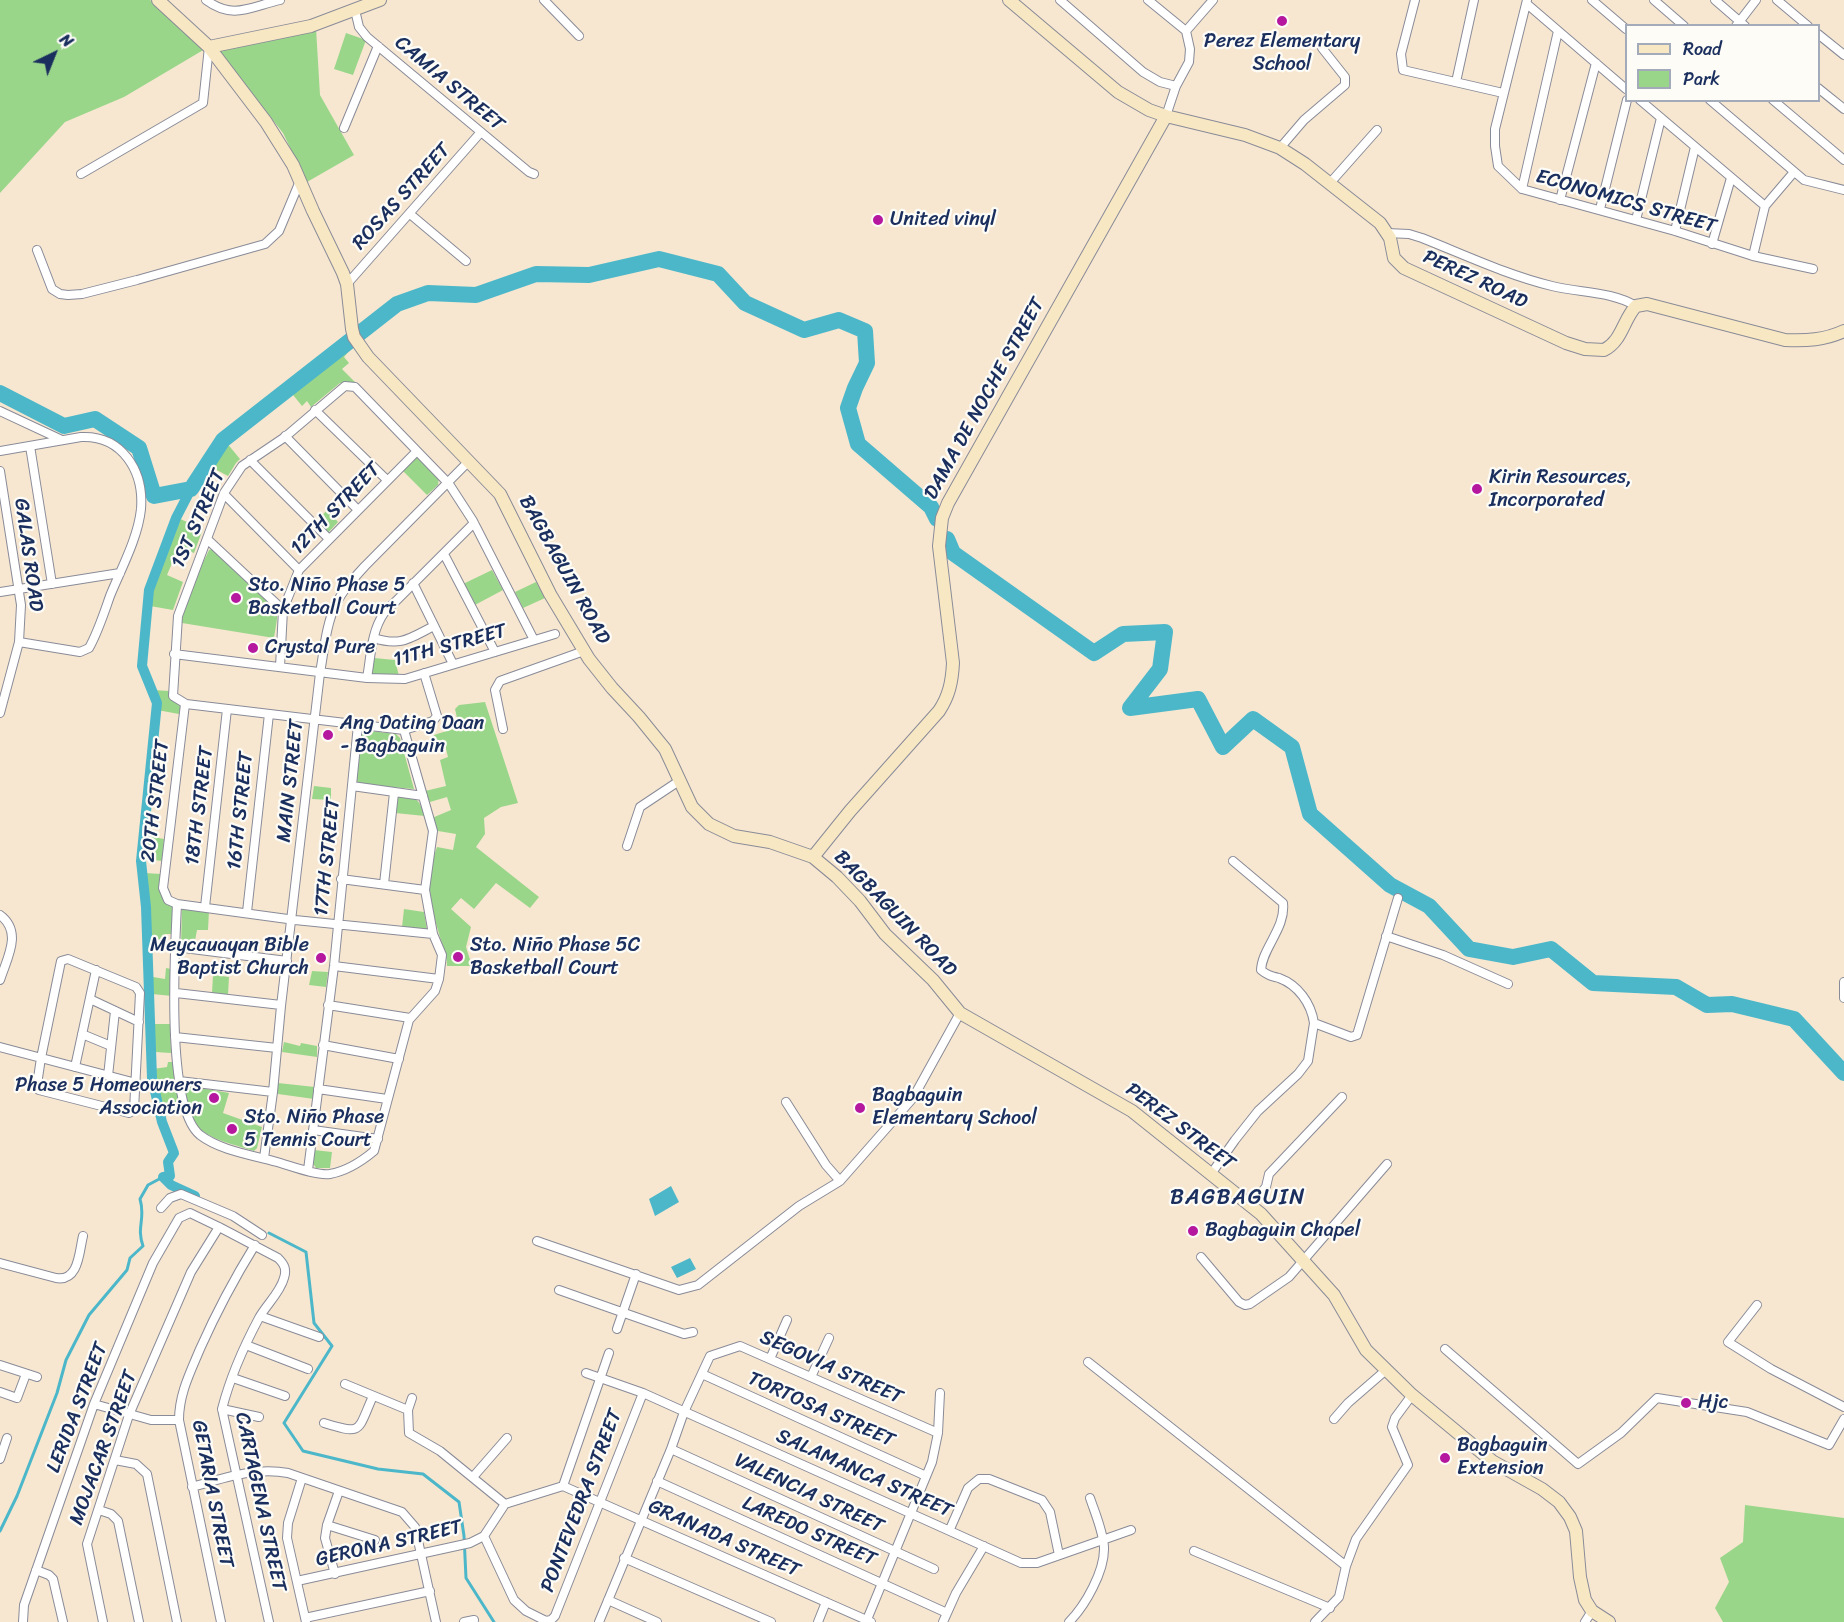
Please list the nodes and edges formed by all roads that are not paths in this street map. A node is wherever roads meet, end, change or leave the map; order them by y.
1 (158, 0) edge
2 (206, 0) edge
3 (275, 0) edge
4 (380, 0) edge
5 (544, 0) edge
6 (1009, 0) edge
7 (1060, 0) edge
8 (1148, 0) edge
9 (1213, 0) edge
10 (1415, 0) edge
11 (1474, 0) edge
12 (1592, 0) edge
13 (1653, 0) edge
14 (1714, 0) edge
15 (1756, 0) edge
16 (1777, 0) edge
17 (1527, 2) edge
18 (355, 10) junction
19 (1682, 24) edge
20 (1740, 24) edge
21 (1806, 24) edge
22 (1625, 28) edge
23 (1558, 31) junction
24 (1186, 32) junction
25 (579, 36) dead end
26 (1820, 36) edge
27 (378, 46) junction
28 (209, 47) junction
29 (1322, 48) dead end
30 (1844, 55) edge
31 (1596, 63) junction
32 (1456, 82) junction
33 (1176, 86) junction
34 (1625, 88) edge
35 (1820, 90) edge
36 (1503, 93) junction
37 (1627, 102) edge
38 (1642, 102) edge
39 (1712, 102) edge
40 (1775, 102) edge
41 (1844, 109) edge
42 (1166, 116) junction
43 (1661, 118) junction
44 (344, 128) dead end
45 (1377, 130) dead end
46 (482, 132) junction
47 (1695, 147) junction
48 (1280, 148) junction
49 (1844, 160) edge
50 (1794, 172) junction
51 (81, 174) dead end
52 (534, 174) dead end
53 (1731, 178) junction
54 (300, 181) junction
55 (1330, 183) junction
56 (1522, 189) junction
57 (1844, 190) edge
58 (1560, 200) junction
59 (1765, 206) junction
60 (1600, 209) junction
61 (410, 214) junction
62 (1636, 220) junction
63 (1675, 231) junction
64 (1388, 233) junction
65 (1712, 244) junction
66 (37, 250) dead end
67 (1753, 256) junction
68 (466, 261) dead end
69 (1813, 269) dead end
70 (347, 284) junction
71 (1636, 306) junction
72 (1844, 331) edge
73 (315, 410) junction
74 (0, 411) edge
75 (285, 436) junction
76 (63, 441) junction
77 (30, 446) junction
78 (0, 451) edge
79 (417, 451) junction
80 (250, 460) junction
81 (469, 461) junction
82 (0, 471) edge
83 (387, 480) junction
84 (448, 482) junction
85 (1, 488) edge
86 (224, 494) junction
87 (357, 509) junction
88 (474, 523) junction
89 (207, 538) junction
90 (328, 538) junction
91 (444, 554) junction
92 (299, 570) junction
93 (120, 573) junction
94 (413, 583) junction
95 (52, 584) junction
96 (18, 589) junction
97 (0, 592) edge
98 (283, 610) junction
99 (434, 626) junction
100 (555, 634) dead end
101 (374, 638) junction
102 (534, 640) junction
103 (19, 642) junction
104 (495, 651) junction
105 (584, 651) junction
106 (174, 654) junction
107 (453, 664) junction
108 (280, 668) junction
109 (320, 673) junction
110 (424, 674) junction
111 (368, 678) junction
112 (184, 704) junction
113 (227, 709) junction
114 (0, 712) edge
115 (269, 714) junction
116 (315, 719) junction
117 (358, 725) junction
118 (503, 729) dead end
119 (404, 730) junction
120 (679, 781) junction
121 (352, 786) junction
122 (394, 793) junction
123 (423, 796) junction
124 (627, 846) dead end
125 (813, 857) junction
126 (1233, 861) dead end
127 (341, 879) junction
128 (384, 884) junction
129 (425, 890) junction
130 (1398, 898) dead end
131 (173, 902) junction
132 (205, 907) junction
133 (246, 912) junction
134 (0, 915) edge
135 (292, 920) junction
136 (337, 924) junction
137 (434, 934) junction
138 (1386, 936) junction
139 (176, 947) junction
140 (286, 961) junction
141 (334, 966) junction
142 (96, 970) junction
143 (439, 979) junction
144 (0, 980) edge
145 (1844, 982) edge
146 (1508, 984) dead end
147 (176, 993) junction
148 (1844, 998) edge
149 (90, 999) junction
150 (281, 1005) junction
151 (328, 1005) junction
152 (115, 1011) junction
153 (960, 1013) junction
154 (410, 1018) junction
155 (139, 1022) junction
156 (1314, 1023) junction
157 (82, 1034) junction
158 (175, 1037) junction
159 (323, 1045) junction
160 (111, 1046) junction
161 (0, 1047) edge
162 (277, 1048) junction
163 (41, 1058) junction
164 (399, 1059) junction
165 (75, 1067) junction
166 (108, 1076) junction
167 (179, 1081) junction
168 (136, 1083) junction
169 (318, 1089) junction
170 (273, 1092) junction
171 (1342, 1097) dead end
172 (387, 1099) junction
173 (786, 1102) dead end
174 (313, 1130) junction
175 (378, 1139) junction
176 (264, 1158) junction
177 (1387, 1164) dead end
178 (308, 1170) junction
179 (1211, 1174) junction
180 (840, 1181) junction
181 (1250, 1205) junction
182 (161, 1208) dead end
183 (184, 1214) joint
184 (219, 1227) junction
185 (262, 1235) dead end
186 (83, 1236) dead end
187 (537, 1241) dead end
188 (255, 1245) junction
189 (1201, 1257) dead end
190 (1302, 1260) junction
191 (0, 1263) edge
192 (636, 1274) junction
193 (559, 1290) dead end
194 (1757, 1305) dead end
195 (623, 1313) junction
196 (260, 1316) junction
197 (787, 1320) dead end
198 (617, 1329) dead end
199 (693, 1332) dead end
200 (319, 1337) dead end
201 (829, 1338) dead end
202 (246, 1345) junction
203 (1445, 1348) dead end
204 (609, 1353) dead end
205 (770, 1359) junction
206 (1088, 1362) dead end
207 (0, 1365) edge
208 (308, 1369) dead end
209 (1386, 1371) junction
210 (586, 1373) dead end
211 (27, 1374) junction
212 (702, 1374) junction
213 (37, 1377) dead end
214 (811, 1377) junction
215 (233, 1378) junction
216 (598, 1378) junction
217 (345, 1384) dead end
218 (0, 1392) edge
219 (643, 1393) junction
220 (940, 1393) dead end
221 (1412, 1395) junction
222 (285, 1396) dead end
223 (373, 1396) junction
224 (412, 1398) dead end
225 (94, 1404) junction
226 (1844, 1407) edge
227 (222, 1409) junction
228 (408, 1410) junction
229 (684, 1412) junction
230 (129, 1415) junction
231 (259, 1417) dead end
232 (1334, 1419) dead end
233 (1844, 1419) edge
234 (179, 1420) junction
235 (324, 1423) dead end
236 (938, 1433) junction
237 (7, 1438) dead end
238 (507, 1438) dead end
239 (671, 1449) junction
240 (0, 1459) edge
241 (115, 1460) junction
242 (236, 1475) junction
243 (926, 1476) junction
244 (473, 1477) junction
245 (302, 1478) junction
246 (657, 1481) junction
247 (563, 1486) junction
248 (192, 1487) junction
249 (339, 1491) junction
250 (1090, 1498) dead end
251 (600, 1503) junction
252 (505, 1504) junction
253 (99, 1510) junction
254 (911, 1512) junction
255 (640, 1521) junction
256 (327, 1525) junction
257 (950, 1529) junction
258 (1131, 1530) dead end
259 (484, 1536) junction
260 (1102, 1539) junction
261 (375, 1540) dead end
262 (984, 1546) junction
263 (895, 1551) junction
264 (1194, 1551) dead end
265 (422, 1554) junction
266 (1059, 1555) junction
267 (624, 1558) junction
268 (1346, 1566) junction
269 (934, 1569) dead end
270 (36, 1570) junction
271 (335, 1574) junction
272 (297, 1581) junction
273 (882, 1584) junction
274 (430, 1591) junction
275 (608, 1600) junction
276 (826, 1602) junction
277 (1330, 1608) junction
278 (1592, 1611) junction
279 (947, 1612) junction
280 (306, 1620) edge
281 (474, 1620) dead end
282 (868, 1621) edge
283 (23, 1622) edge
284 (63, 1622) edge
285 (103, 1622) edge
286 (138, 1622) edge
287 (177, 1622) edge
288 (221, 1622) edge
289 (269, 1622) edge
290 (436, 1622) edge
291 (464, 1622) edge
292 (599, 1622) edge
293 (657, 1622) edge
294 (771, 1622) edge
295 (818, 1622) edge
296 (943, 1622) edge
297 (1069, 1622) edge
298 (1315, 1622) edge
299 (1585, 1622) edge
300 (1609, 1622) edge

1 - 28 street, BAGBAGUIN ROAD
2 - 3 street
4 - 18 street
5 - 25 street
6 - 42 street, PEREZ ROAD
7 - 33 street
8 - 24 street
9 - 24 street
10 - 32 street
11 - 32 street
12 - 22 street
13 - 19 street
14 - 20 street
15 - 20 street
16 - 21 street
17 - 23 street
17 - 36 street, ECONOMICS STREET
18 - 27 street, CAMIA STREET
18 - 28 street
23 - 31 street
23 - 56 street
24 - 33 street
26 - 30 street
27 - 44 street
27 - 46 street, CAMIA STREET
28 - 51 street
28 - 54 street, BAGBAGUIN ROAD
29 - 48 street
31 - 34 street
31 - 58 street
32 - 36 street
33 - 42 street
35 - 41 street
36 - 56 street, ECONOMICS STREET
37 - 60 street
38 - 43 street
39 - 50 street
40 - 49 street
42 - 48 street, PEREZ ROAD
42 - 125 street, DAMA DE NOCHE STREET
43 - 47 street
43 - 62 street
45 - 55 street
46 - 52 street, CAMIA STREET
46 - 61 street, ROSAS STREET
47 - 53 street
47 - 63 street
48 - 55 street, PEREZ ROAD
50 - 57 street
50 - 59 street
53 - 59 street
53 - 65 street
54 - 66 street
54 - 70 street, BAGBAGUIN ROAD
55 - 64 street, PEREZ ROAD
56 - 58 street, ECONOMICS STREET
58 - 60 street, ECONOMICS STREET
59 - 67 street
60 - 62 street, ECONOMICS STREET
61 - 68 street
61 - 70 street, ROSAS STREET
62 - 63 street, ECONOMICS STREET
63 - 65 street, ECONOMICS STREET
64 - 71 street
64 - 71 street, PEREZ ROAD
65 - 67 street, ECONOMICS STREET
67 - 69 street, ECONOMICS STREET
70 - 81 street, BAGBAGUIN ROAD
71 - 72 street
73 - 75 street, 1ST STREET
73 - 79 street, 1ST STREET
73 - 83 street
74 - 76 street
75 - 80 street, 1ST STREET
75 - 87 street
76 - 77 street
76 - 93 street
77 - 78 street
77 - 95 street
79 - 83 street, 12TH STREET
79 - 84 street, 1ST STREET
80 - 86 street, 1ST STREET
80 - 90 street
81 - 84 street, MAIN STREET
81 - 105 street, BAGBAGUIN ROAD
82 - 85 street, GALAS ROAD
83 - 87 street, 12TH STREET
84 - 88 street, 1ST STREET
84 - 109 street, MAIN STREET
85 - 96 street, GALAS ROAD
86 - 89 street, 1ST STREET
86 - 92 street
87 - 90 street, 12TH STREET
88 - 91 street
88 - 102 street, 1ST STREET
89 - 98 street
89 - 106 street, 1ST STREET
90 - 92 street, 12TH STREET
91 - 94 street
91 - 104 street
92 - 98 street, 12TH STREET
93 - 95 street
93 - 103 street
94 - 99 street
94 - 101 street
95 - 96 street
96 - 97 street
96 - 103 street, GALAS ROAD
98 - 108 street, 12TH STREET
99 - 101 street
99 - 107 street
100 - 102 street, 11TH STREET
101 - 111 street
102 - 104 street, 11TH STREET
103 - 114 street, GALAS ROAD
104 - 107 street, 11TH STREET
105 - 118 street
105 - 120 street, BAGBAGUIN ROAD
106 - 108 street, 11TH STREET
106 - 112 street, 1ST STREET
107 - 110 street, 11TH STREET
108 - 109 street, 11TH STREET
109 - 111 street, 11TH STREET
109 - 116 street, MAIN STREET
110 - 111 street, 11TH STREET
110 - 119 street
112 - 113 street
112 - 131 street, 20TH STREET
113 - 115 street
113 - 132 street, 18TH STREET
115 - 116 street
115 - 133 street, 16TH STREET
116 - 117 street
116 - 135 street, MAIN STREET
117 - 119 street
117 - 121 street, 17TH STREET
119 - 123 street
120 - 124 street
120 - 125 street, BAGBAGUIN ROAD
121 - 122 street
121 - 127 street, 17TH STREET
122 - 123 street
122 - 128 street
123 - 129 street
125 - 153 street, BAGBAGUIN ROAD
126 - 156 street
127 - 128 street
127 - 136 street, 17TH STREET
128 - 129 street
129 - 137 street
130 - 138 street
131 - 132 street
131 - 139 street, 20TH STREET
132 - 133 street
133 - 135 street
134 - 144 street
135 - 136 street
135 - 140 street, MAIN STREET
136 - 137 street
136 - 141 street, 17TH STREET
137 - 143 street
138 - 146 street
138 - 156 street
139 - 140 street
139 - 147 street, 20TH STREET
140 - 150 street, MAIN STREET
141 - 143 street
141 - 151 street, 17TH STREET
142 - 149 street
142 - 155 street
142 - 163 street
143 - 154 street
145 - 148 street
147 - 150 street
147 - 158 street, 20TH STREET
149 - 152 street
149 - 157 street
150 - 162 street, MAIN STREET
151 - 154 street
151 - 159 street, 17TH STREET
152 - 155 street
152 - 160 street
153 - 179 street, PEREZ STREET
153 - 180 street
154 - 164 street
155 - 168 street
156 - 179 street
157 - 160 street
157 - 165 street
158 - 162 street
158 - 167 street, 20TH STREET
159 - 164 street
159 - 169 street, 17TH STREET
160 - 166 street
161 - 163 street
162 - 170 street, MAIN STREET
163 - 165 street
163 - 168 street
164 - 172 street
165 - 166 street
166 - 168 street
167 - 170 street
167 - 176 street, 20TH STREET
169 - 172 street
169 - 174 street, 17TH STREET
170 - 176 street, MAIN STREET
171 - 181 street
172 - 175 street
173 - 180 street
174 - 175 street
174 - 178 street, 17TH STREET
175 - 178 street, 20TH STREET
176 - 178 street, 20TH STREET
177 - 190 street
179 - 181 street, PEREZ STREET
180 - 192 street
181 - 190 street, PEREZ STREET
182 - 185 street
183 - 184 street, CARTAGENA STREET
183 - 225 street, LERIDA STREET
184 - 188 street, CARTAGENA STREET
184 - 230 street, MOJACAR STREET
186 - 191 street
187 - 192 street
188 - 196 street, CARTAGENA STREET
188 - 234 street, GETARIA STREET
189 - 190 street
190 - 209 street, PEREZ STREET
192 - 195 street
193 - 195 street
194 - 226 street
195 - 198 street
195 - 199 street
196 - 200 street
196 - 202 street, CARTAGENA STREET
197 - 205 street
201 - 214 street
202 - 208 street
202 - 215 street, CARTAGENA STREET
203 - 233 street
204 - 216 street
205 - 212 street, SEGOVIA STREET
205 - 214 street, SEGOVIA STREET
206 - 268 street
207 - 211 street
209 - 221 street, PEREZ STREET
209 - 232 street
210 - 216 street, SALAMANCA STREET
211 - 213 street
211 - 218 street
212 - 229 street
212 - 243 street, TORTOSA STREET
214 - 236 street, SEGOVIA STREET
215 - 222 street
215 - 227 street, CARTAGENA STREET
216 - 219 street, SALAMANCA STREET
216 - 247 street
217 - 223 street
219 - 229 street, SALAMANCA STREET
219 - 251 street, PONTEVEDRA STREET
220 - 236 street
221 - 268 street
221 - 278 street
223 - 228 street
223 - 235 street
224 - 228 street
225 - 230 street
225 - 270 street, LERIDA STREET
227 - 231 street
227 - 242 street, CARTAGENA STREET
228 - 244 street
229 - 239 street
229 - 254 street, SALAMANCA STREET
230 - 234 street
230 - 241 street, MOJACAR STREET
234 - 248 street, GETARIA STREET
236 - 243 street
237 - 240 street
238 - 244 street
239 - 246 street
239 - 263 street, VALENCIA STREET
241 - 253 street, MOJACAR STREET
241 - 287 street
242 - 245 street
242 - 248 street
242 - 289 street, CARTAGENA STREET
243 - 254 street
244 - 252 street
245 - 249 street
245 - 272 street
246 - 255 street
246 - 273 street, LAREDO STREET
247 - 251 street, GRANADA STREET
247 - 252 street
248 - 288 street, GETARIA STREET
249 - 256 street
249 - 265 street
250 - 260 street
251 - 255 street, GRANADA STREET
251 - 259 street, PONTEVEDRA STREET
252 - 259 street, GERONA STREET
253 - 285 street, MOJACAR STREET
253 - 286 street
254 - 257 street, SALAMANCA STREET
254 - 263 street
255 - 267 street
255 - 276 street, GRANADA STREET
256 - 261 street
256 - 271 street
257 - 262 street, SALAMANCA STREET
257 - 266 street
258 - 260 street, SALAMANCA STREET
259 - 265 street, GERONA STREET
260 - 266 street, SALAMANCA STREET
260 - 297 street
262 - 266 street, SALAMANCA STREET
262 - 279 street
263 - 269 street, VALENCIA STREET
263 - 273 street
264 - 277 street
265 - 271 street, GERONA STREET
265 - 274 street
267 - 275 street
267 - 294 street
268 - 277 street
270 - 283 street, LERIDA STREET
270 - 284 street
271 - 272 street, GERONA STREET
272 - 280 street
273 - 279 street, LAREDO STREET
273 - 282 street
274 - 280 street
274 - 290 street
275 - 292 street
275 - 293 street
276 - 282 street, GRANADA STREET
276 - 295 street
277 - 298 street
278 - 299 street
278 - 300 street
279 - 296 street
281 - 291 street

